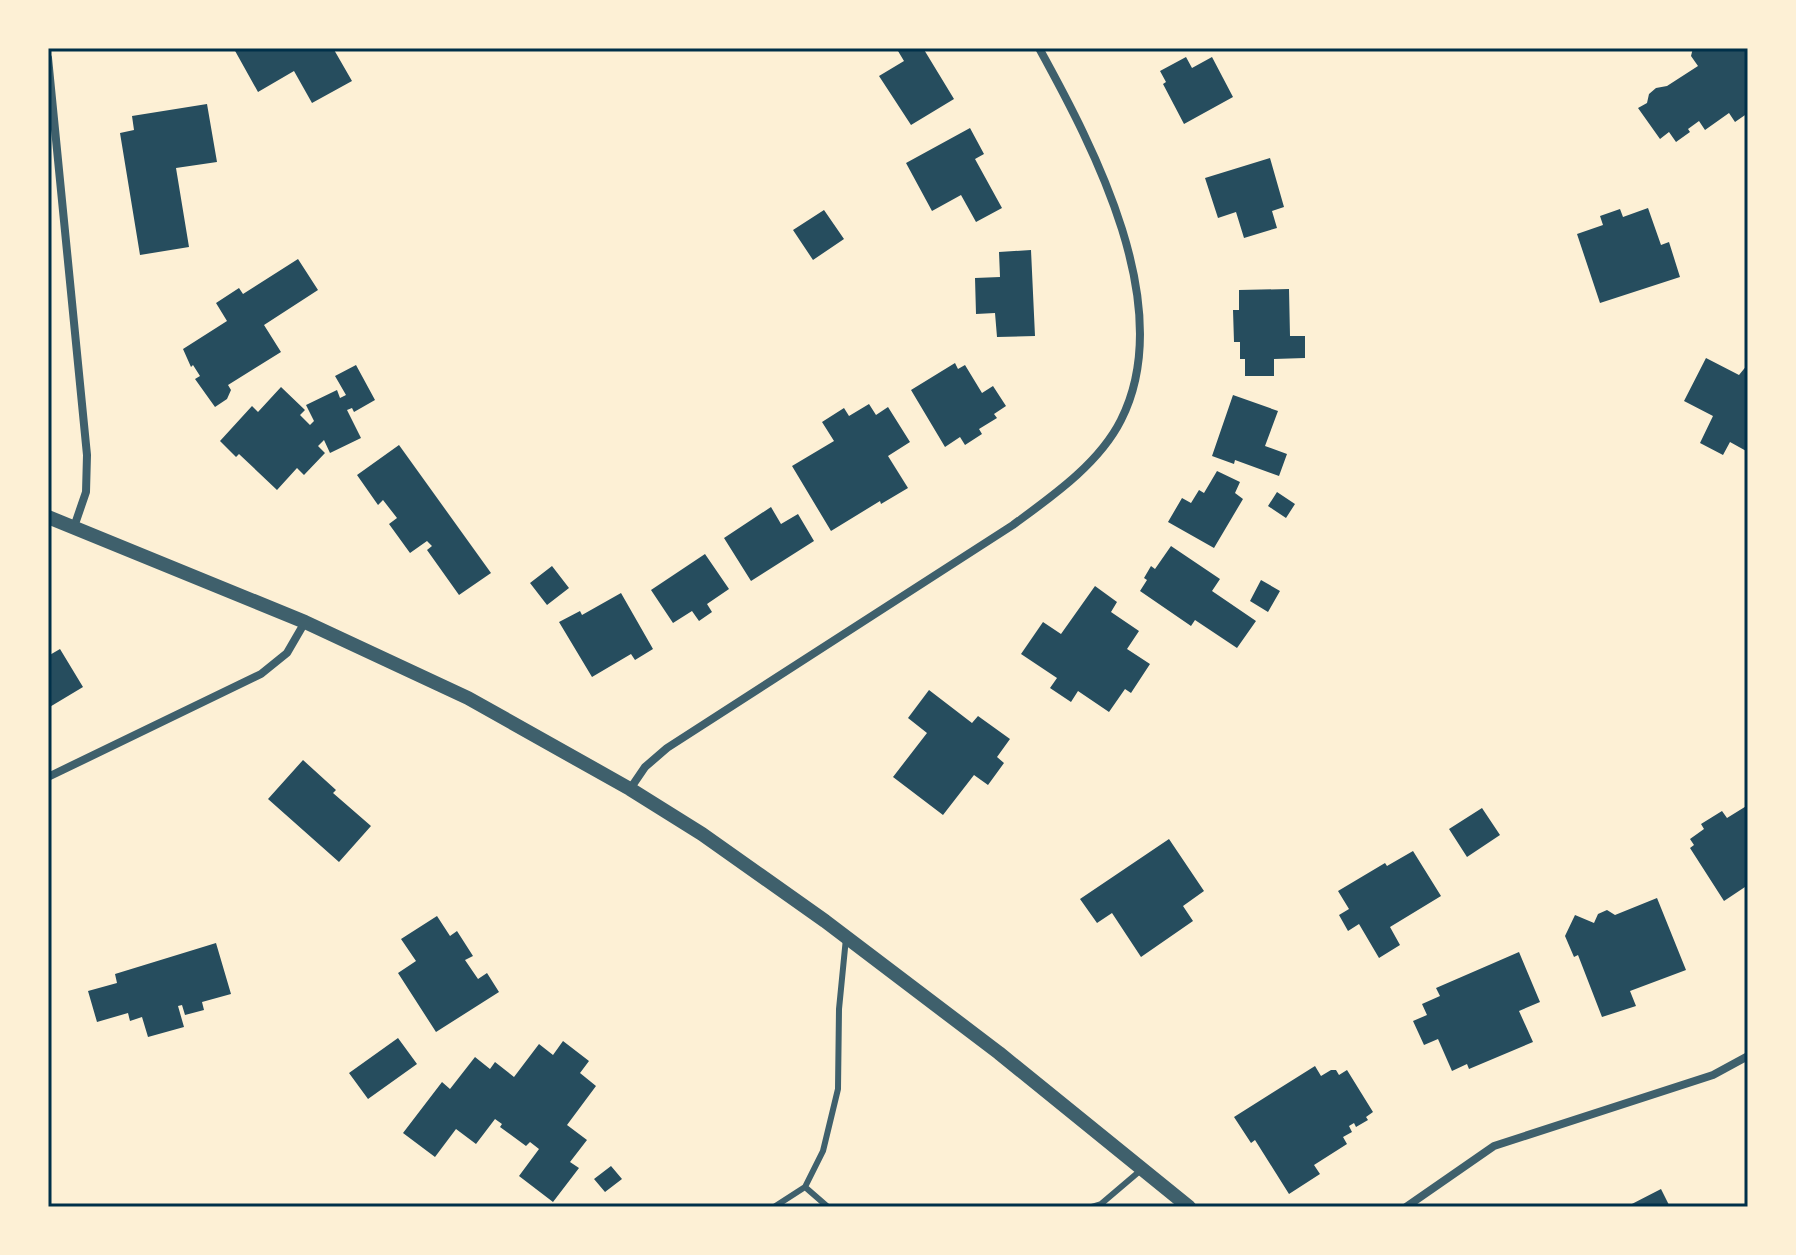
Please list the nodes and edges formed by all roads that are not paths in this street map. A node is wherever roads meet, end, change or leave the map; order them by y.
1 (1039, 48) edge
2 (48, 58) edge
3 (48, 517) edge
4 (74, 527) junction
5 (305, 622) junction
6 (48, 777) edge
7 (630, 789) junction
8 (846, 938) junction
9 (1748, 1056) edge
10 (1141, 1170) junction
11 (805, 1187) junction
12 (774, 1207) edge
13 (828, 1207) edge
14 (1091, 1207) edge
15 (1189, 1207) edge
16 (1406, 1207) edge

1 - 7 street
2 - 4 street
3 - 4 street
4 - 5 street
5 - 6 street
5 - 7 street
7 - 8 street
8 - 10 street
8 - 11 lane
9 - 16 street
10 - 14 lane
10 - 15 street
11 - 12 lane
11 - 13 lane

